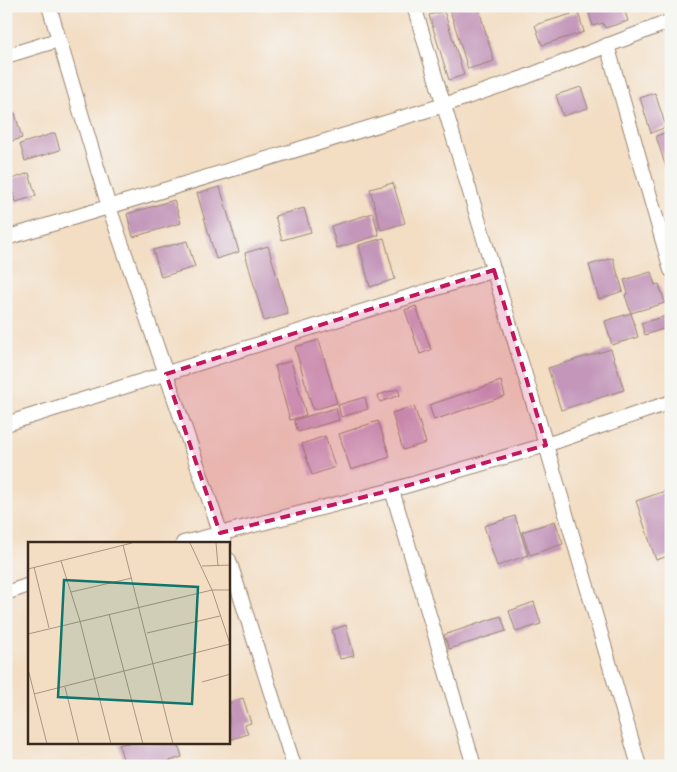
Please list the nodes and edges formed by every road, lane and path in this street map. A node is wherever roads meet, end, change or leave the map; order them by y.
1 (49, 6) edge
2 (414, 6) edge
3 (671, 21) edge
4 (58, 40) junction
5 (607, 46) junction
6 (6, 56) edge
7 (444, 105) junction
8 (109, 207) junction
9 (6, 238) edge
10 (494, 270) junction
11 (671, 270) edge
12 (166, 374) junction
13 (671, 402) edge
14 (6, 424) edge
15 (546, 445) junction
16 (392, 490) junction
17 (222, 538) edge
18 (191, 542) edge
19 (230, 563) edge
20 (28, 585) edge
21 (6, 593) edge
22 (294, 766) edge
23 (474, 766) edge
24 (639, 766) edge

1 - 4 street
2 - 7 street
3 - 5 street
4 - 6 street
4 - 8 street
5 - 7 street
5 - 11 street
7 - 8 street
7 - 10 street
8 - 9 street
8 - 12 street
10 - 12 street
10 - 15 street
12 - 14 street
12 - 17 street
13 - 15 street
15 - 16 street
15 - 24 street
16 - 17 street
16 - 23 street
17 - 18 street
19 - 22 street
20 - 21 street

